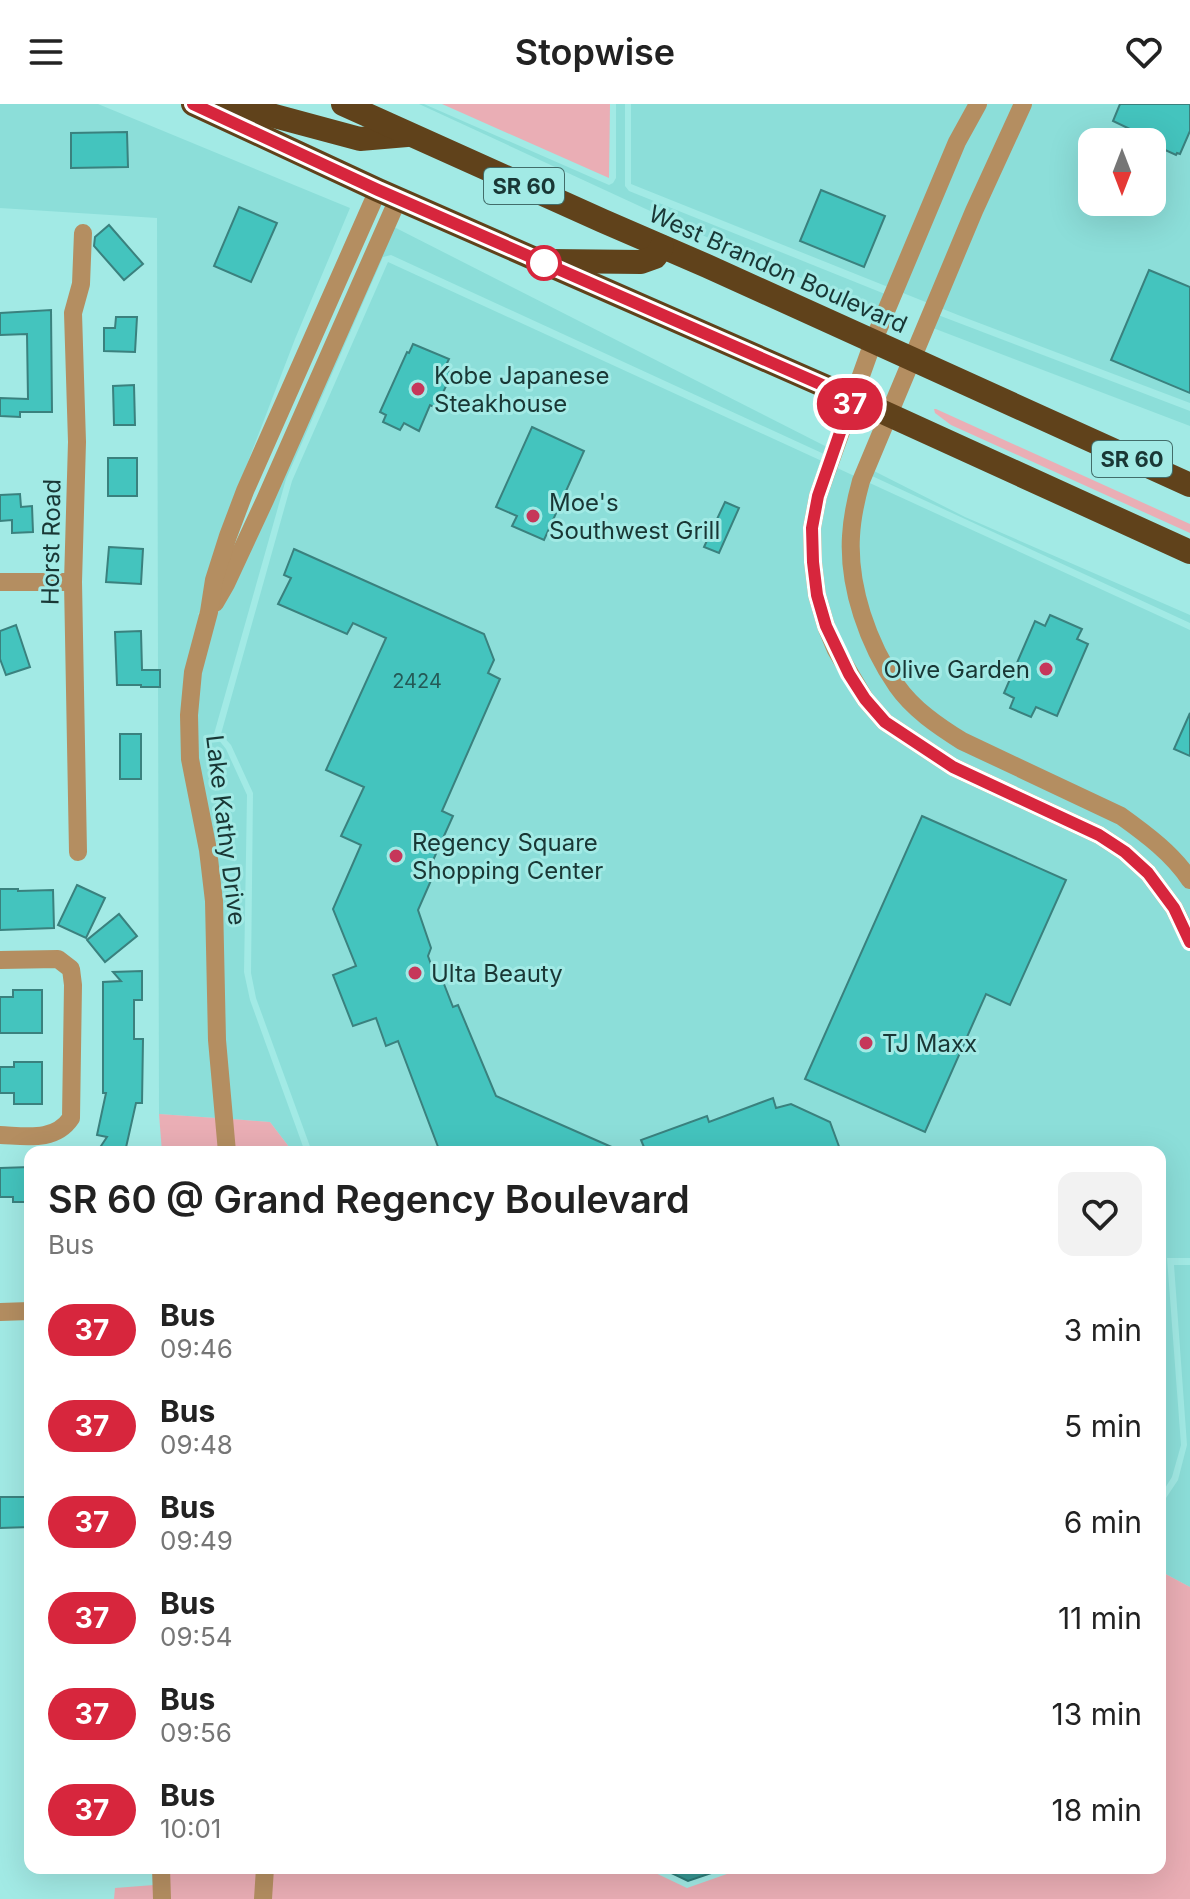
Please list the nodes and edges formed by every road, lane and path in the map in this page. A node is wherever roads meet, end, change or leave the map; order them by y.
1 (193, 104) edge
2 (230, 104) edge
3 (343, 104) edge
4 (978, 104) edge
5 (1023, 104) edge
6 (409, 135) junction
7 (388, 194) junction
8 (83, 233) dead end
9 (662, 247) junction
10 (539, 261) junction
11 (873, 342) junction
12 (911, 359) junction
13 (852, 398) junction
14 (889, 415) junction
15 (1190, 485) edge
16 (1190, 552) edge
17 (0, 582) edge
18 (73, 582) junction
19 (1070, 791) junction
20 (1058, 816) junction
21 (78, 852) dead end
22 (1190, 880) edge
23 (1190, 941) edge
24 (0, 960) edge
25 (0, 1135) edge
26 (226, 1146) edge
27 (24, 1311) edge
28 (0, 1312) edge
29 (161, 1874) edge
30 (265, 1874) edge
31 (162, 1899) edge
32 (263, 1899) edge

1 - 7 highway, SR 60
2 - 6 highway
3 - 6 highway, West Brandon Boulevard / SR 60
4 - 11 street
5 - 12 street
6 - 9 highway, West Brandon Boulevard / SR 60
7 - 10 highway, SR 60
7 - 26 street, Lake Kathy Drive
8 - 18 street, Horst Road
9 - 10 highway
9 - 11 highway, West Brandon Boulevard / SR 60
10 - 13 highway, SR 60
11 - 12 highway, West Brandon Boulevard / SR 60
11 - 13 street
12 - 14 street
12 - 15 highway, West Brandon Boulevard / SR 60
13 - 14 highway, SR 60
13 - 20 street
14 - 16 highway, SR 60
14 - 19 street
17 - 18 street
18 - 21 street, Horst Road
19 - 20 street
19 - 22 street
20 - 23 street
24 - 25 street
27 - 28 street
29 - 31 street
30 - 32 street

